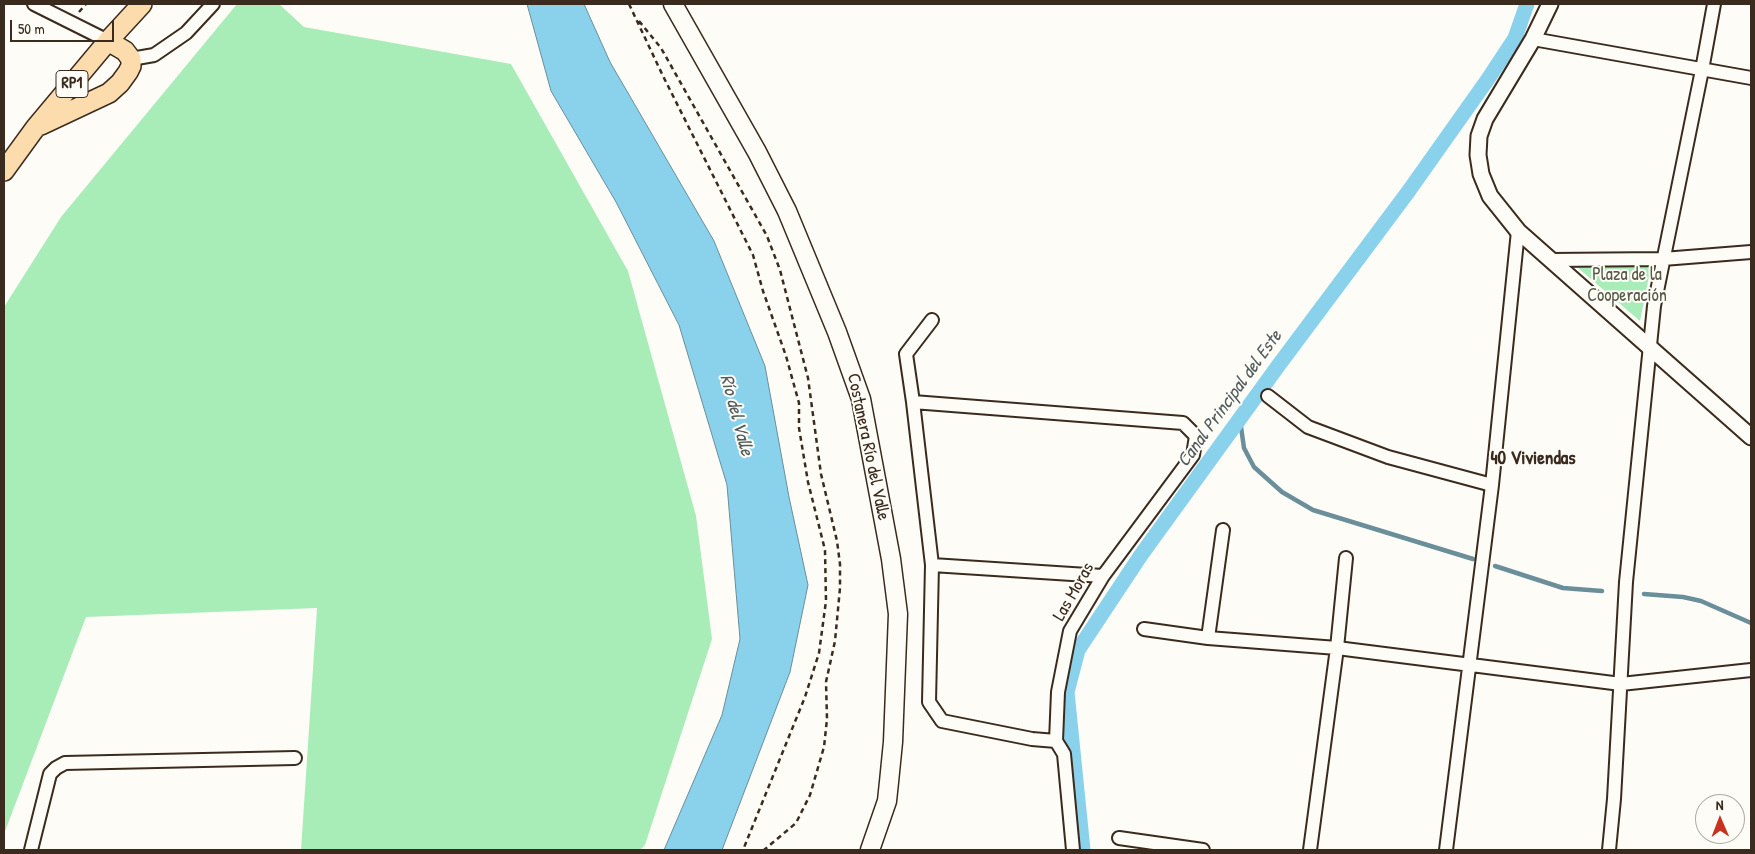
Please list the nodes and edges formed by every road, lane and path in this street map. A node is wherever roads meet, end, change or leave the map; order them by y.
1 (34, 4) edge
2 (142, 4) edge
3 (213, 4) edge
4 (629, 4) edge
5 (673, 4) edge
6 (1550, 4) edge
7 (1714, 4) edge
8 (636, 18) junction
9 (1532, 39) junction
10 (108, 41) junction
11 (131, 59) junction
12 (1702, 70) junction
13 (1751, 78) edge
14 (36, 127) junction
15 (4, 171) edge
16 (1518, 231) junction
17 (1751, 252) edge
18 (1663, 259) junction
19 (1550, 260) junction
20 (932, 320) dead end
21 (1650, 346) junction
22 (1268, 396) dead end
23 (913, 402) junction
24 (1751, 437) edge
25 (1492, 485) junction
26 (1223, 530) dead end
27 (1346, 558) dead end
28 (932, 565) junction
29 (1102, 576) junction
30 (1144, 629) dead end
31 (1208, 638) junction
32 (1337, 648) junction
33 (1471, 666) junction
34 (1751, 670) edge
35 (1621, 684) junction
36 (1056, 741) junction
37 (295, 758) dead end
38 (1120, 838) dead end
39 (870, 846) edge
40 (30, 850) edge
41 (743, 850) edge
42 (764, 850) edge
43 (1073, 850) edge
44 (1203, 850) edge
45 (1310, 850) edge
46 (1446, 850) edge
47 (1609, 850) edge

1 - 10 street
2 - 10 main road, RP1
3 - 11 street
4 - 8 path
5 - 39 main road, Costanera Río del Valle
6 - 9 street
7 - 12 street
8 - 41 path
8 - 42 path
9 - 12 street
9 - 16 street
10 - 11 main road
10 - 14 main road, RP1
11 - 14 main road
12 - 13 street
12 - 18 street
14 - 15 main road, RP1
16 - 19 street
16 - 25 street
17 - 18 street
18 - 19 street
18 - 21 street
19 - 21 street
20 - 23 street
21 - 24 street
21 - 35 street
22 - 25 street
23 - 28 street
23 - 29 street, Las Moras
25 - 33 street
26 - 31 street
27 - 32 street
28 - 29 street
28 - 36 street
29 - 36 street, Las Moras
30 - 31 street
31 - 32 street
32 - 33 street
32 - 45 street
33 - 35 street
33 - 46 street
34 - 35 street
35 - 47 street
36 - 43 street, Las Moras
37 - 40 street
38 - 44 street

